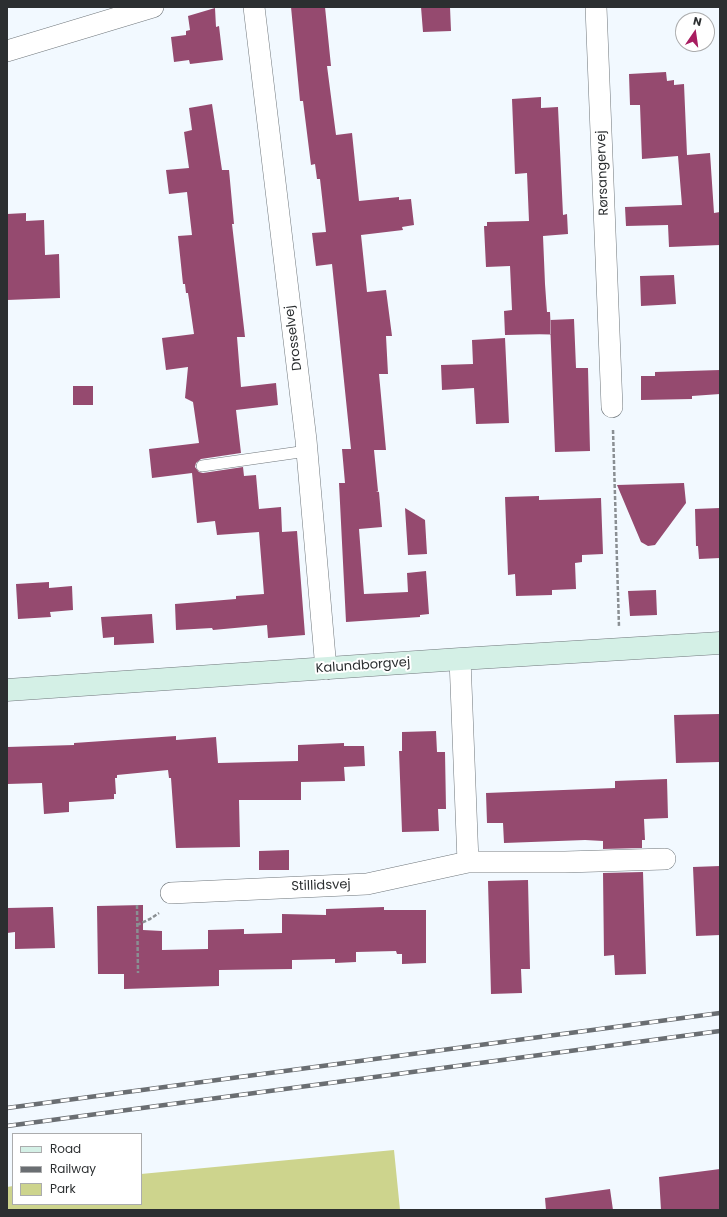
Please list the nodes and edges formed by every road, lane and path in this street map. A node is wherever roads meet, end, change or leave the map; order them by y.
1 (154, 7) edge
2 (254, 7) edge
3 (596, 7) edge
4 (7, 51) edge
5 (612, 408) joint
6 (307, 451) junction
7 (202, 466) dead end
8 (720, 643) edge
9 (620, 649) junction
10 (460, 658) junction
11 (326, 669) junction
12 (7, 690) edge
13 (665, 859) dead end
14 (468, 862) junction
15 (171, 892) dead end
16 (137, 905) dead end
17 (138, 973) dead end

1 - 4 street
2 - 6 street, Drosselvej
3 - 5 street, Rørsangervej
5 - 9 path
6 - 7 lane
6 - 11 street, Drosselvej
8 - 9 street, Kalundborgvej
9 - 10 street, Kalundborgvej
10 - 11 street, Kalundborgvej
10 - 14 street
11 - 12 street, Kalundborgvej
13 - 14 street, Stillidsvej
14 - 15 street, Stillidsvej
16 - 17 path

